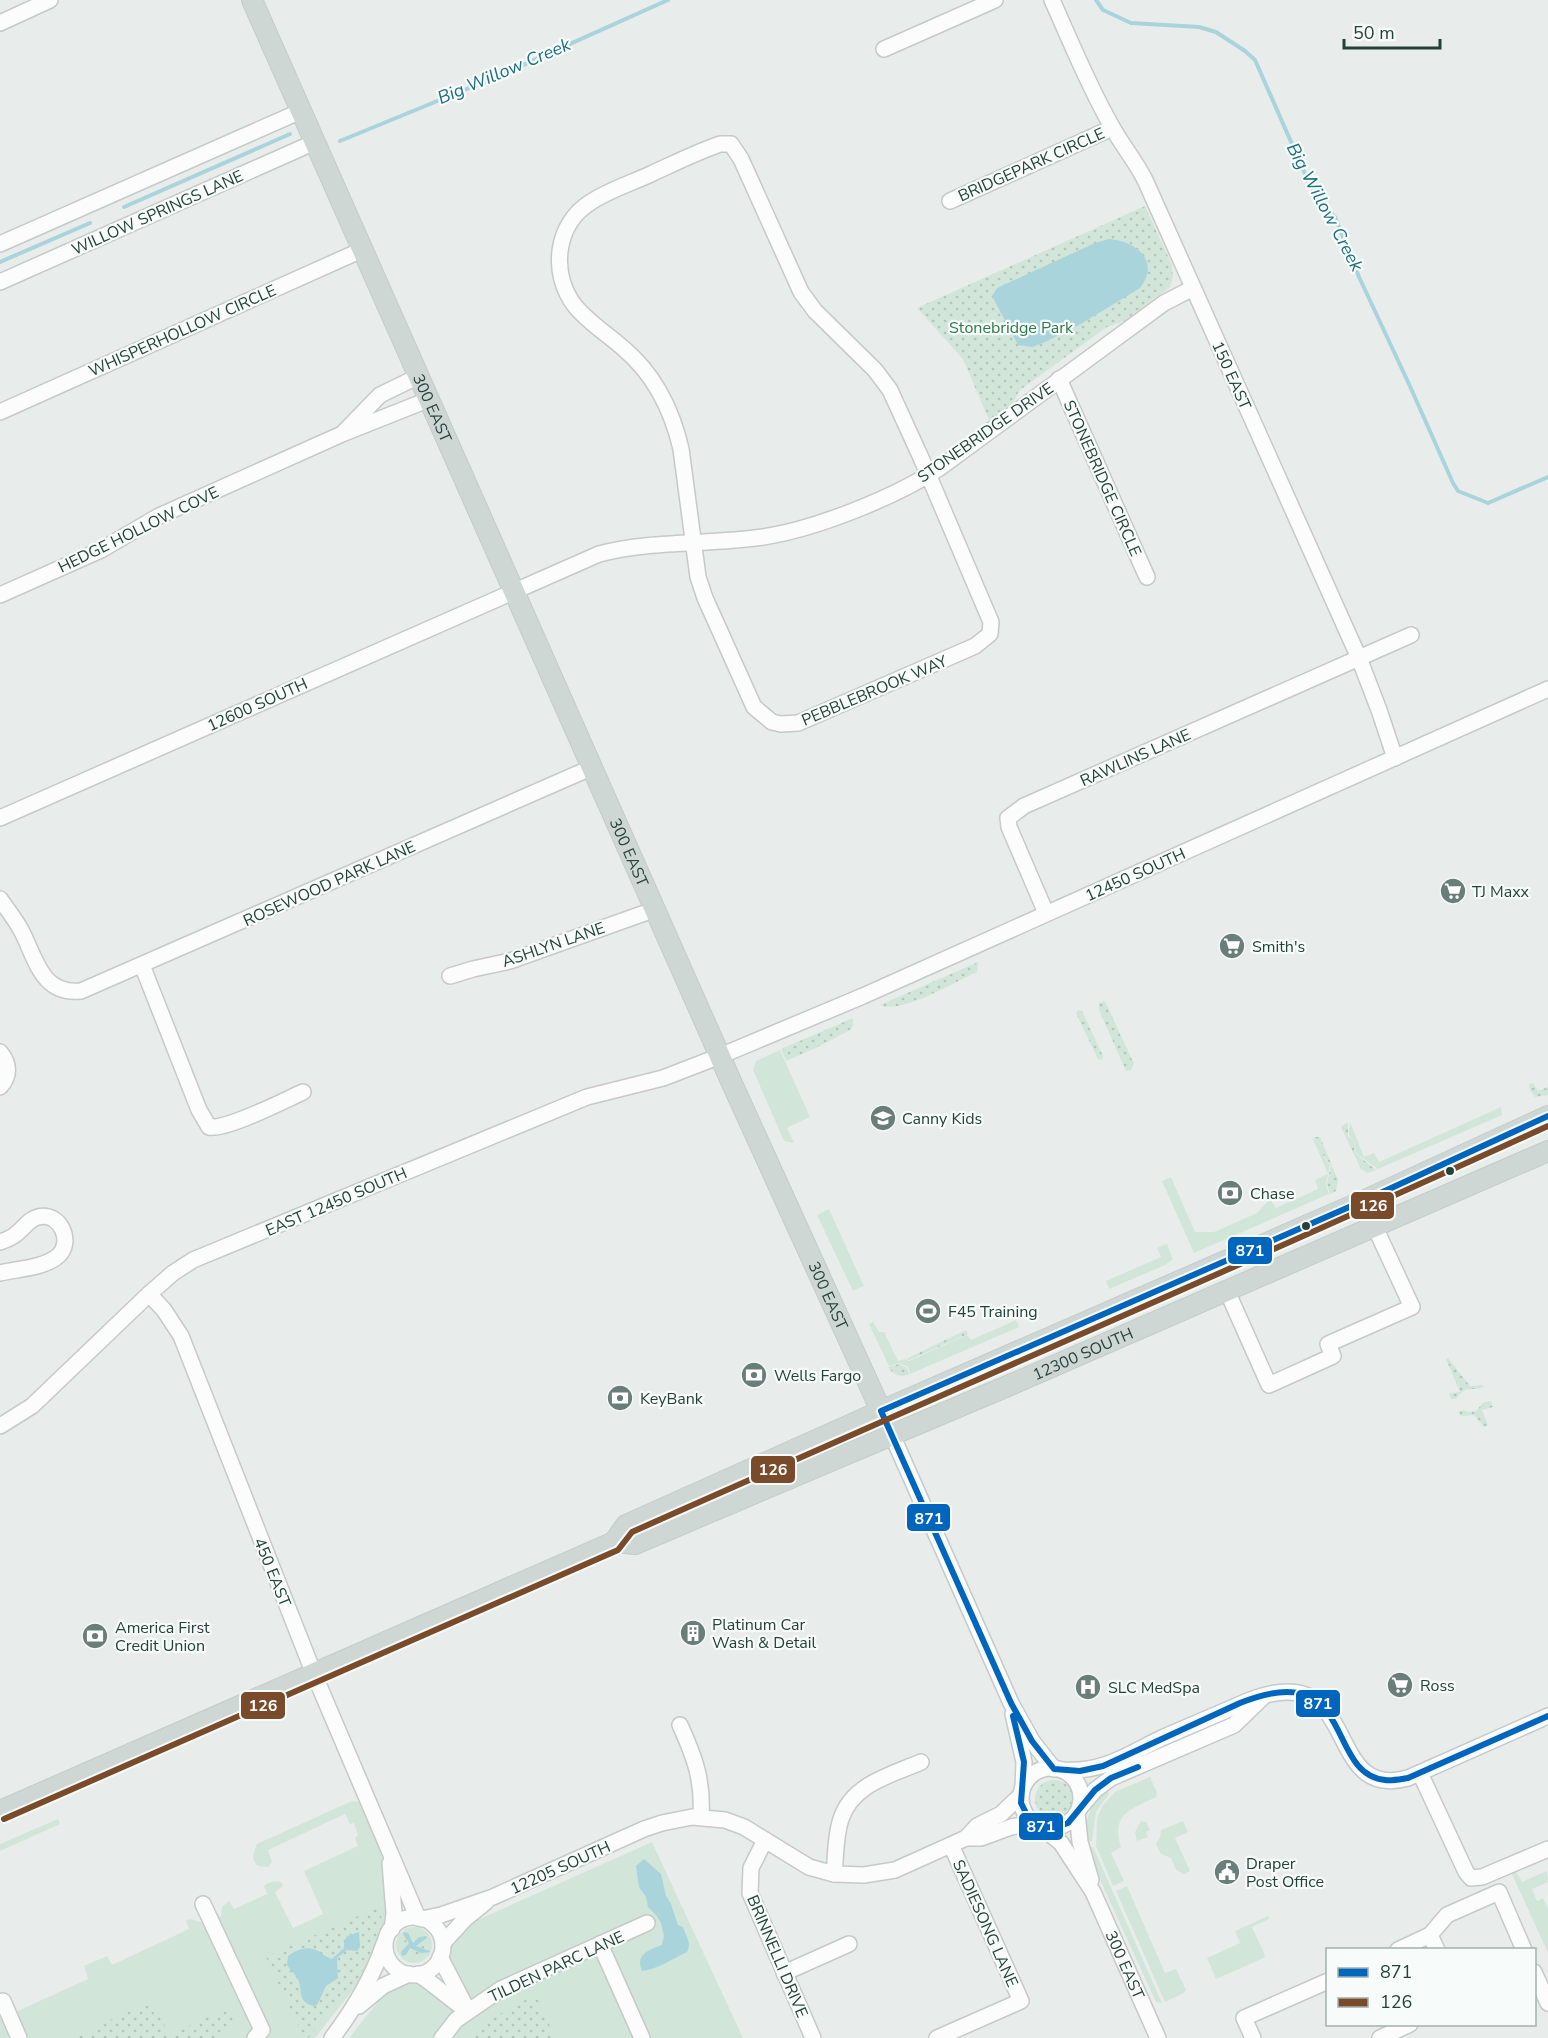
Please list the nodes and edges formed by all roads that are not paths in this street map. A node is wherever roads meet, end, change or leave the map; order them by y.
1 (50, 0) edge
2 (252, 0) edge
3 (994, 0) edge
4 (1052, 0) edge
5 (0, 22) edge
6 (884, 49) dead end
7 (301, 111) junction
8 (1112, 128) junction
9 (315, 142) junction
10 (950, 201) dead end
11 (0, 244) edge
12 (364, 249) junction
13 (0, 282) edge
14 (1193, 288) junction
15 (419, 376) junction
16 (1059, 379) junction
17 (430, 399) junction
18 (0, 412) edge
19 (342, 434) junction
20 (929, 475) junction
21 (694, 543) junction
22 (1147, 577) dead end
23 (514, 590) junction
24 (0, 595) edge
25 (1411, 635) dead end
26 (1359, 658) junction
27 (1548, 689) edge
28 (1395, 758) junction
29 (592, 767) junction
30 (0, 818) edge
31 (0, 899) edge
32 (656, 909) junction
33 (1046, 913) junction
34 (142, 965) junction
35 (450, 976) dead end
36 (0, 1053) edge
37 (720, 1056) junction
38 (0, 1087) edge
39 (303, 1092) dead end
40 (1548, 1116) edge
41 (1548, 1151) edge
42 (1374, 1225) junction
43 (0, 1242) edge
44 (0, 1273) edge
45 (1227, 1291) junction
46 (149, 1294) junction
47 (881, 1411) junction
48 (0, 1426) edge
49 (892, 1434) junction
50 (614, 1542) junction
51 (314, 1674) junction
52 (1270, 1694) junction
53 (1011, 1702) junction
54 (1548, 1716) edge
55 (680, 1725) dead end
56 (921, 1762) dead end
57 (1058, 1769) junction
58 (1420, 1773) junction
59 (1022, 1791) junction
60 (0, 1811) edge
61 (1078, 1811) junction
62 (701, 1816) junction
63 (1037, 1824) junction
64 (966, 1838) junction
65 (765, 1840) junction
66 (951, 1845) junction
67 (1548, 1849) edge
68 (390, 1854) junction
69 (834, 1874) junction
70 (1093, 1892) junction
71 (494, 1897) junction
72 (203, 1904) dead end
73 (420, 1918) junction
74 (647, 1923) dead end
75 (1430, 1935) junction
76 (388, 1936) junction
77 (600, 1944) junction
78 (849, 1944) dead end
79 (1402, 1948) edge
80 (1436, 1948) edge
81 (1523, 1948) edge
82 (442, 1950) junction
83 (784, 1973) junction
84 (414, 1974) junction
85 (1536, 1976) edge
86 (1326, 1982) edge
87 (3, 2001) dead end
88 (1548, 2003) edge
89 (468, 2011) junction
90 (350, 2014) junction
91 (1408, 2026) edge
92 (259, 2034) edge
93 (19, 2038) edge
94 (332, 2038) edge
95 (442, 2038) edge
96 (642, 2038) edge
97 (813, 2038) edge
98 (938, 2038) edge
99 (1158, 2038) edge
100 (1253, 2038) edge
101 (1380, 2038) edge

1 - 5 street
2 - 7 main road, 300 EAST
3 - 6 street
4 - 8 street, 150 EAST
7 - 9 main road, 300 EAST
7 - 11 street, WILLOW SPRINGS LANE
8 - 10 street, BRIDGEPARK CIRCLE
8 - 14 street, 150 EAST
9 - 12 main road, 300 EAST
9 - 13 street, WILLOW SPRINGS LANE
12 - 15 main road, 300 EAST
12 - 18 street, WHISPERHOLLOW CIRCLE
14 - 16 street, STONEBRIDGE DRIVE
14 - 26 street, 150 EAST
15 - 17 main road, 300 EAST
15 - 19 street, HEDGE HOLLOW COVE
16 - 20 street, STONEBRIDGE DRIVE
16 - 22 street, STONEBRIDGE CIRCLE
17 - 19 street, HEDGE HOLLOW COVE
17 - 23 main road, 300 EAST
19 - 24 street, HEDGE HOLLOW COVE
20 - 21 street, STONEBRIDGE DRIVE
20 - 21 street, PEBBLEBROOK WAY
20 - 21 street, PEBBLEBROOK WAY
21 - 23 street, STONEBRIDGE DRIVE
23 - 29 main road, 300 EAST
23 - 30 street, 12600 SOUTH
25 - 26 street, RAWLINS LANE
26 - 28 street, 150 EAST
26 - 33 street, RAWLINS LANE
27 - 28 street, 12450 SOUTH
28 - 33 street, 12450 SOUTH
29 - 32 main road, 300 EAST
29 - 34 street, ROSEWOOD PARK LANE
31 - 34 street, ROSEWOOD PARK LANE
32 - 35 street, ASHLYN LANE
32 - 37 main road, 300 EAST
33 - 37 street, 12450 SOUTH
34 - 39 street
36 - 38 street
37 - 46 street, EAST 12450 SOUTH
37 - 47 main road, 300 EAST
40 - 47 main road, 12300 SOUTH
41 - 42 main road, 12300 SOUTH
42 - 45 main road, 12300 SOUTH
42 - 45 street
43 - 44 street
45 - 49 main road, 12300 SOUTH
46 - 48 street, EAST 12450 SOUTH
46 - 51 street, 450 EAST
47 - 49 main road, 300 EAST
47 - 50 main road, 12300 SOUTH
49 - 50 main road, 12300 SOUTH
49 - 53 street, 300 EAST
50 - 51 main road, 12300 SOUTH
51 - 60 main road, 12300 SOUTH
51 - 68 street, 450 EAST
52 - 57 street
52 - 58 street
52 - 61 street
53 - 57 street, 300 EAST
53 - 59 street, 300 EAST
54 - 58 street
55 - 62 street
56 - 69 street
57 - 59 street
57 - 61 street
58 - 67 street
59 - 63 street
59 - 64 street
61 - 63 street
61 - 70 street, 300 EAST
62 - 65 street, 12205 SOUTH
62 - 71 street, 12205 SOUTH
63 - 64 street
63 - 70 street, 300 EAST
64 - 66 street, 12205 SOUTH
65 - 69 street, 12205 SOUTH
65 - 83 street, BRINNELLI DRIVE
66 - 69 street, 12205 SOUTH
66 - 98 street, SADIESONG LANE
68 - 73 street, 450 EAST
68 - 76 street, 450 EAST
70 - 99 street, 300 EAST
71 - 73 street, 12205 SOUTH
71 - 82 street, 12205 SOUTH
72 - 92 street
73 - 76 street
73 - 82 street
74 - 77 street, TILDEN PARC LANE
75 - 79 street
75 - 80 street
75 - 81 street
76 - 84 street
76 - 90 street
77 - 89 street, TILDEN PARC LANE
77 - 96 street
78 - 83 street
82 - 84 street
82 - 89 street
83 - 97 street, BRINNELLI DRIVE
84 - 89 street
84 - 90 street
85 - 88 street
86 - 100 street
87 - 93 street
89 - 95 street, TILDEN PARC LANE
90 - 94 street
91 - 101 street

